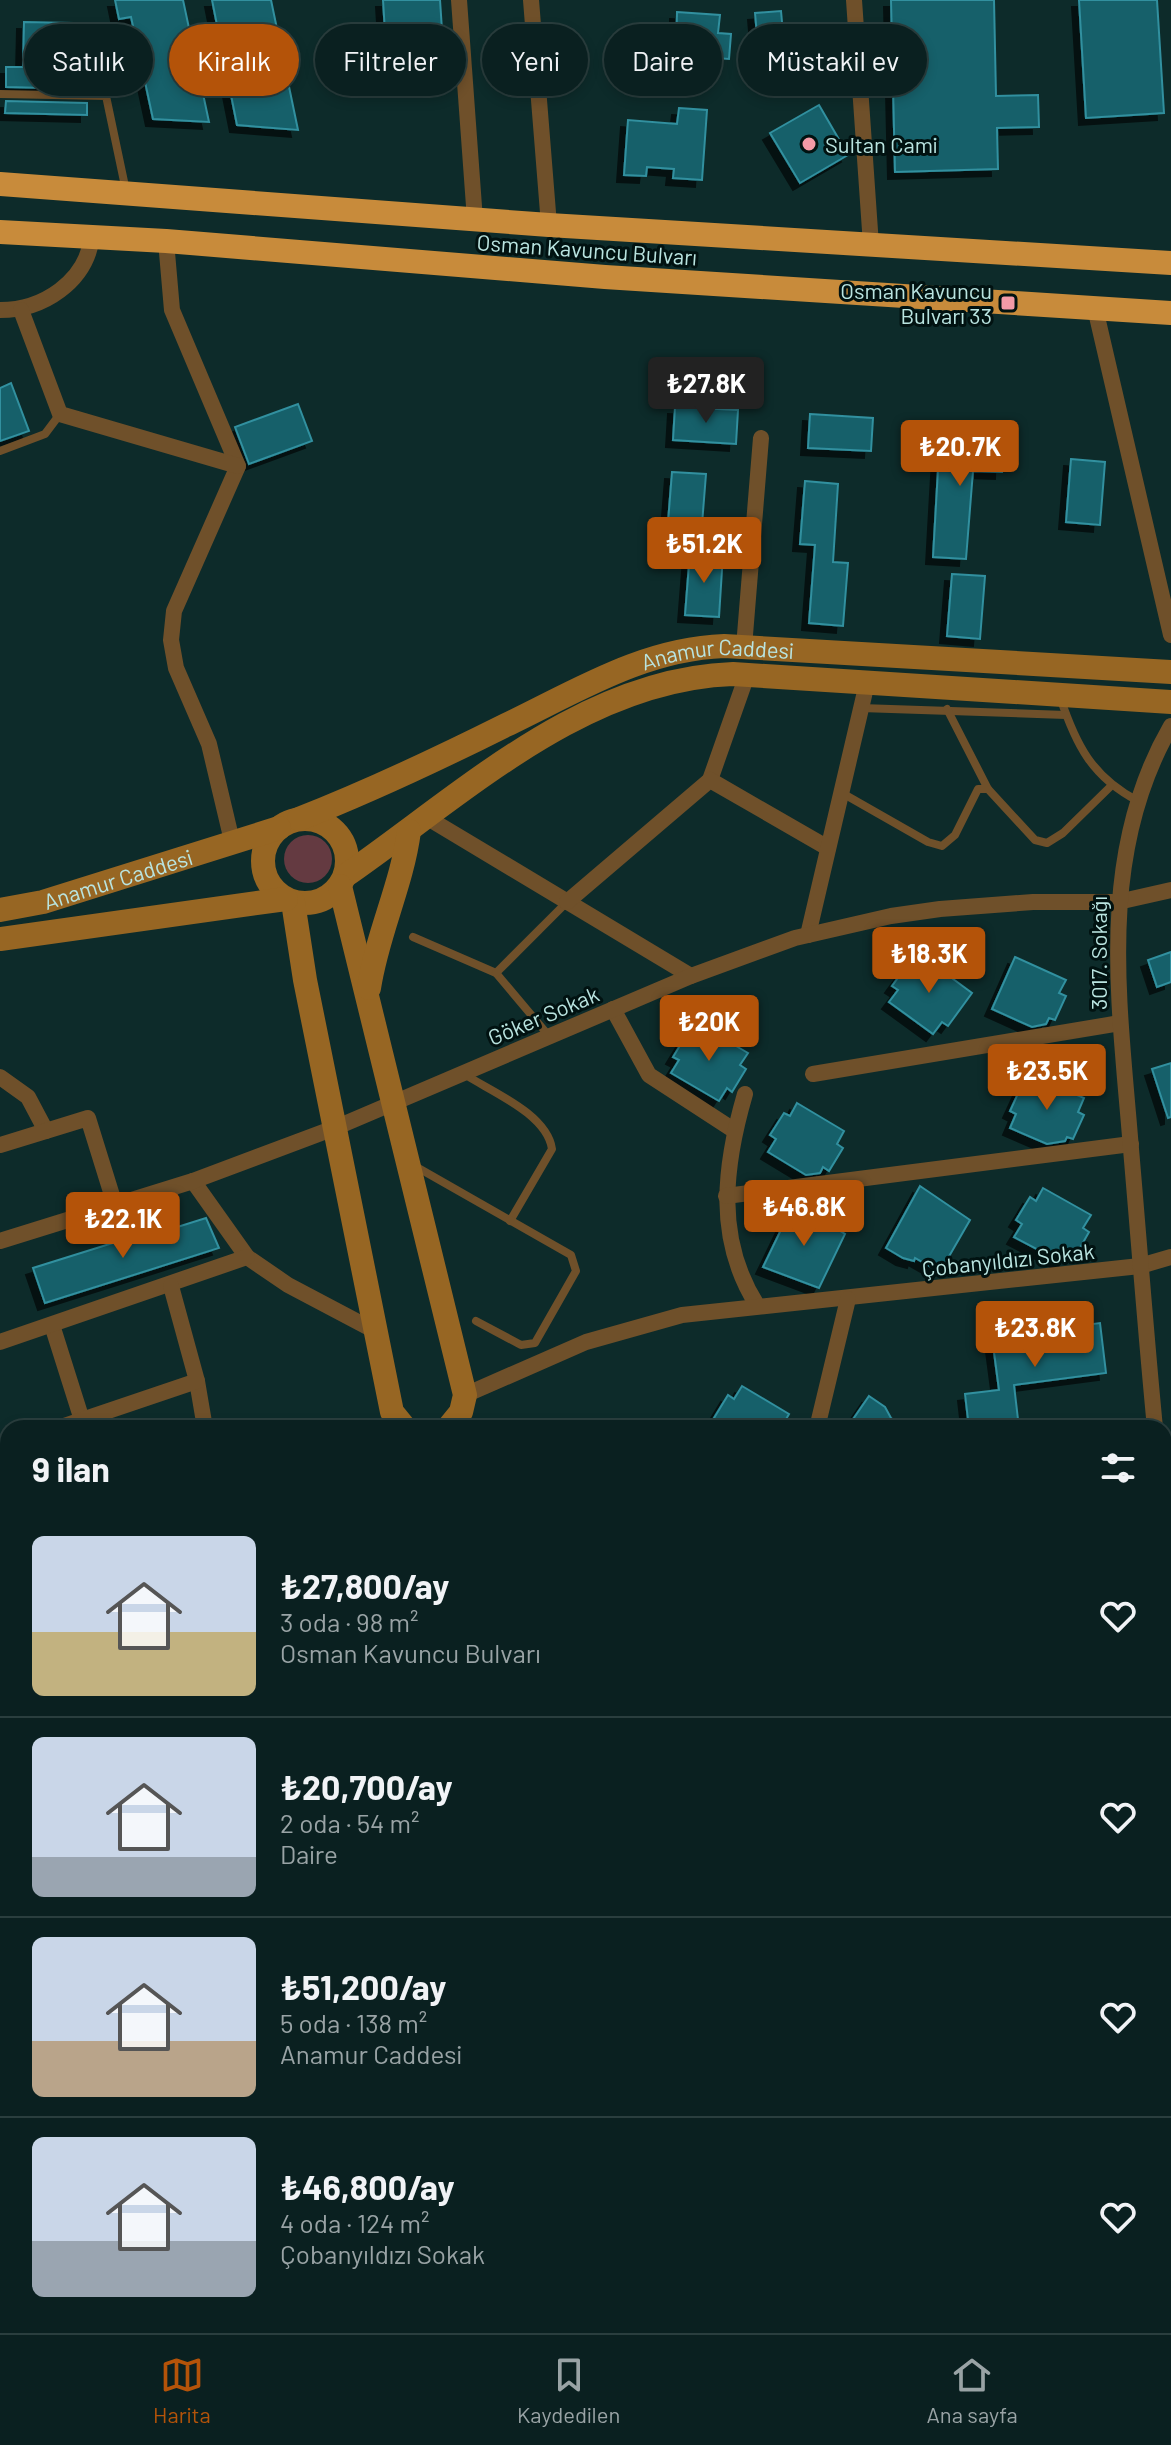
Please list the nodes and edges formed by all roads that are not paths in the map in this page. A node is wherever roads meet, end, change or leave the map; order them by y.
1 (459, 0) edge
2 (531, 0) edge
3 (854, 0) edge
4 (0, 94) edge
5 (0, 184) edge
6 (126, 192) junction
7 (475, 220) junction
8 (549, 225) junction
9 (0, 232) edge
10 (92, 237) junction
11 (166, 241) junction
12 (871, 245) junction
13 (1171, 263) edge
14 (1095, 308) junction
15 (0, 310) edge
16 (21, 310) junction
17 (1171, 313) edge
18 (60, 414) junction
19 (761, 438) dead end
20 (0, 451) edge
21 (238, 466) junction
22 (1171, 635) edge
23 (744, 647) junction
24 (1171, 672) edge
25 (747, 675) junction
26 (867, 683) junction
27 (1171, 702) edge
28 (1063, 705) junction
29 (861, 708) junction
30 (947, 709) junction
31 (1171, 726) edge
32 (710, 780) junction
33 (1110, 787) junction
34 (988, 789) junction
35 (841, 792) junction
36 (1138, 801) junction
37 (289, 823) junction
38 (418, 824) junction
39 (232, 841) junction
40 (828, 848) junction
41 (342, 881) junction
42 (1171, 890) edge
43 (290, 901) junction
44 (567, 902) junction
45 (1118, 902) junction
46 (0, 910) edge
47 (808, 935) junction
48 (413, 937) dead end
49 (0, 939) edge
50 (496, 973) junction
51 (691, 976) junction
52 (367, 998) junction
53 (613, 1009) junction
54 (1120, 1023) junction
55 (549, 1037) junction
56 (463, 1074) junction
57 (813, 1074) dead end
58 (0, 1077) edge
59 (745, 1094) dead end
60 (393, 1104) junction
61 (337, 1127) junction
62 (46, 1131) junction
63 (735, 1131) junction
64 (2, 1139) edge
65 (1131, 1144) junction
66 (407, 1161) junction
67 (193, 1181) junction
68 (726, 1196) junction
69 (115, 1205) junction
70 (510, 1221) junction
71 (0, 1241) edge
72 (247, 1257) junction
73 (1171, 1257) edge
74 (1140, 1266) junction
75 (171, 1286) junction
76 (848, 1299) junction
77 (757, 1305) junction
78 (476, 1321) dead end
79 (52, 1325) junction
80 (377, 1332) junction
81 (0, 1342) edge
82 (197, 1381) junction
83 (465, 1395) junction
84 (82, 1420) joint
85 (204, 1420) edge
86 (398, 1420) edge
87 (454, 1420) edge
88 (819, 1420) edge
89 (1154, 1420) edge

1 - 7 street
2 - 8 street
3 - 12 street
4 - 6 lane
5 - 6 highway, Osman Kavuncu Bulvarı
6 - 7 highway, Osman Kavuncu Bulvarı
7 - 8 highway, Osman Kavuncu Bulvarı
8 - 12 highway, Osman Kavuncu Bulvarı
9 - 10 highway, Osman Kavuncu Bulvarı
10 - 11 highway, Osman Kavuncu Bulvarı
10 - 16 street
11 - 14 highway, Osman Kavuncu Bulvarı
11 - 21 street
12 - 13 highway, Osman Kavuncu Bulvarı
14 - 17 highway, Osman Kavuncu Bulvarı
14 - 22 street
15 - 16 street
16 - 18 street
18 - 20 lane
18 - 21 street
19 - 23 street
21 - 39 street
23 - 24 street, Anamur Caddesi
23 - 37 street, Anamur Caddesi
25 - 26 street, Anamur Caddesi
25 - 32 street
25 - 38 street, Anamur Caddesi
26 - 28 street, Anamur Caddesi
26 - 29 street
27 - 28 street, Anamur Caddesi
28 - 30 lane
28 - 33 lane
29 - 30 lane
29 - 35 street
30 - 34 lane
31 - 36 street, 3017. Sokağı
32 - 40 street
32 - 44 street
33 - 34 lane
33 - 36 lane
34 - 35 lane
35 - 40 street
36 - 45 street, 3017. Sokağı
37 - 39 street, Anamur Caddesi
37 - 41 street
37 - 43 street
38 - 41 street, Anamur Caddesi
38 - 44 street
38 - 52 street
39 - 46 street, Anamur Caddesi
40 - 47 street
41 - 43 street
41 - 52 street
42 - 45 street, Göker Sokak
43 - 49 street, Anamur Caddesi
43 - 61 street
44 - 50 lane
44 - 51 street
45 - 47 street, Göker Sokak
45 - 54 street, 3017. Sokağı
47 - 51 street, Göker Sokak
48 - 50 lane
50 - 55 lane
51 - 53 street, Göker Sokak
52 - 60 street
53 - 55 street, Göker Sokak
53 - 63 street
54 - 57 street
54 - 65 street, 3017. Sokağı
55 - 56 street, Göker Sokak
56 - 60 street, Göker Sokak
56 - 70 lane
58 - 62 street
59 - 63 street
60 - 61 street, Göker Sokak
60 - 66 street
61 - 67 street, Göker Sokak
61 - 80 street
62 - 64 street
62 - 69 street
63 - 68 street
65 - 68 street
65 - 74 street, 3017. Sokağı
66 - 70 lane
66 - 83 street
67 - 69 street, Göker Sokak
67 - 72 street
68 - 77 street
69 - 71 street, Göker Sokak
70 - 78 lane
72 - 75 street
72 - 80 street
73 - 74 street, Çobanyıldızı Sokak
74 - 76 street, Çobanyıldızı Sokak
74 - 89 street, 3017. Sokağı
75 - 79 street
75 - 82 street
76 - 77 street, Çobanyıldızı Sokak
76 - 88 street
77 - 83 street, Çobanyıldızı Sokak
79 - 81 street
79 - 84 street
80 - 86 street
82 - 84 street
82 - 85 street
83 - 87 street

